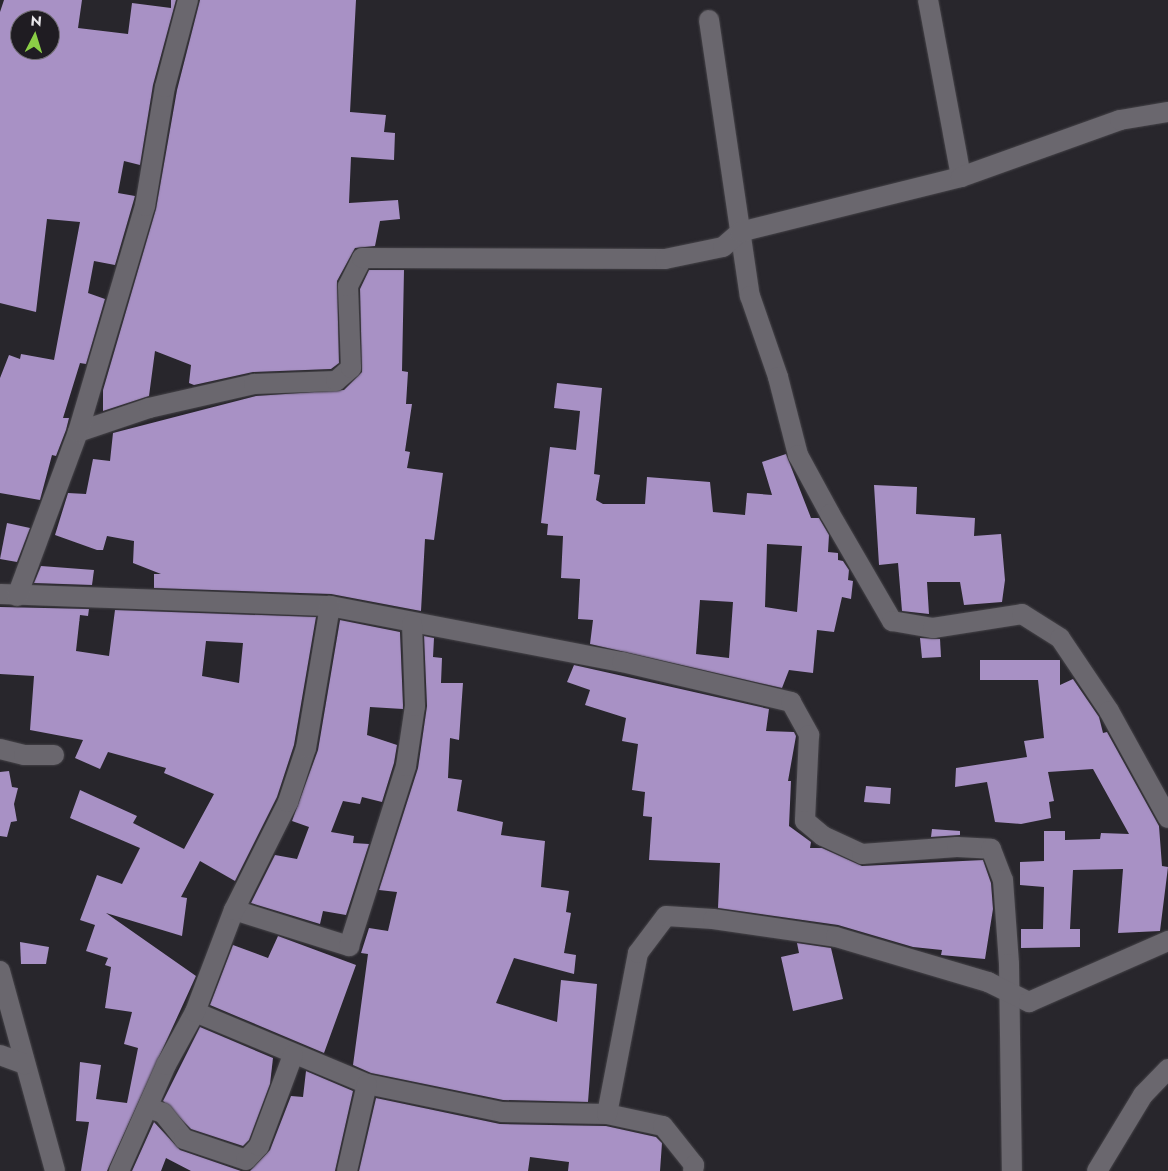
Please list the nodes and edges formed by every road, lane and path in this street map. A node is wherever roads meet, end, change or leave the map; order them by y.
1 (188, 0) edge
2 (928, 0) edge
3 (709, 20) dead end
4 (1168, 112) edge
5 (961, 177) junction
6 (740, 232) junction
7 (78, 432) junction
8 (8, 595) edge
9 (330, 606) junction
10 (412, 624) junction
11 (0, 749) edge
12 (54, 755) dead end
13 (1168, 818) edge
14 (234, 910) junction
15 (1168, 941) edge
16 (0, 971) edge
17 (1010, 993) junction
18 (195, 1012) junction
19 (0, 1055) edge
20 (293, 1055) junction
21 (25, 1064) junction
22 (1168, 1068) edge
23 (367, 1084) junction
24 (148, 1108) junction
25 (607, 1114) junction
26 (55, 1171) edge
27 (119, 1171) edge
28 (347, 1171) edge
29 (693, 1171) edge
30 (1012, 1171) edge
31 (1097, 1171) edge

1 - 7 street
2 - 5 street
3 - 6 street
4 - 5 street
5 - 6 street
6 - 7 street
6 - 13 street
7 - 8 street
8 - 9 street
9 - 10 street
9 - 14 street
10 - 14 street
10 - 17 street
11 - 12 street
14 - 18 street
15 - 17 street
16 - 21 street
17 - 25 street
17 - 30 street
18 - 20 street
18 - 24 street
19 - 21 street
20 - 23 street
20 - 24 street
21 - 26 street
22 - 31 street
23 - 25 street
23 - 28 street
24 - 27 street
25 - 29 street

